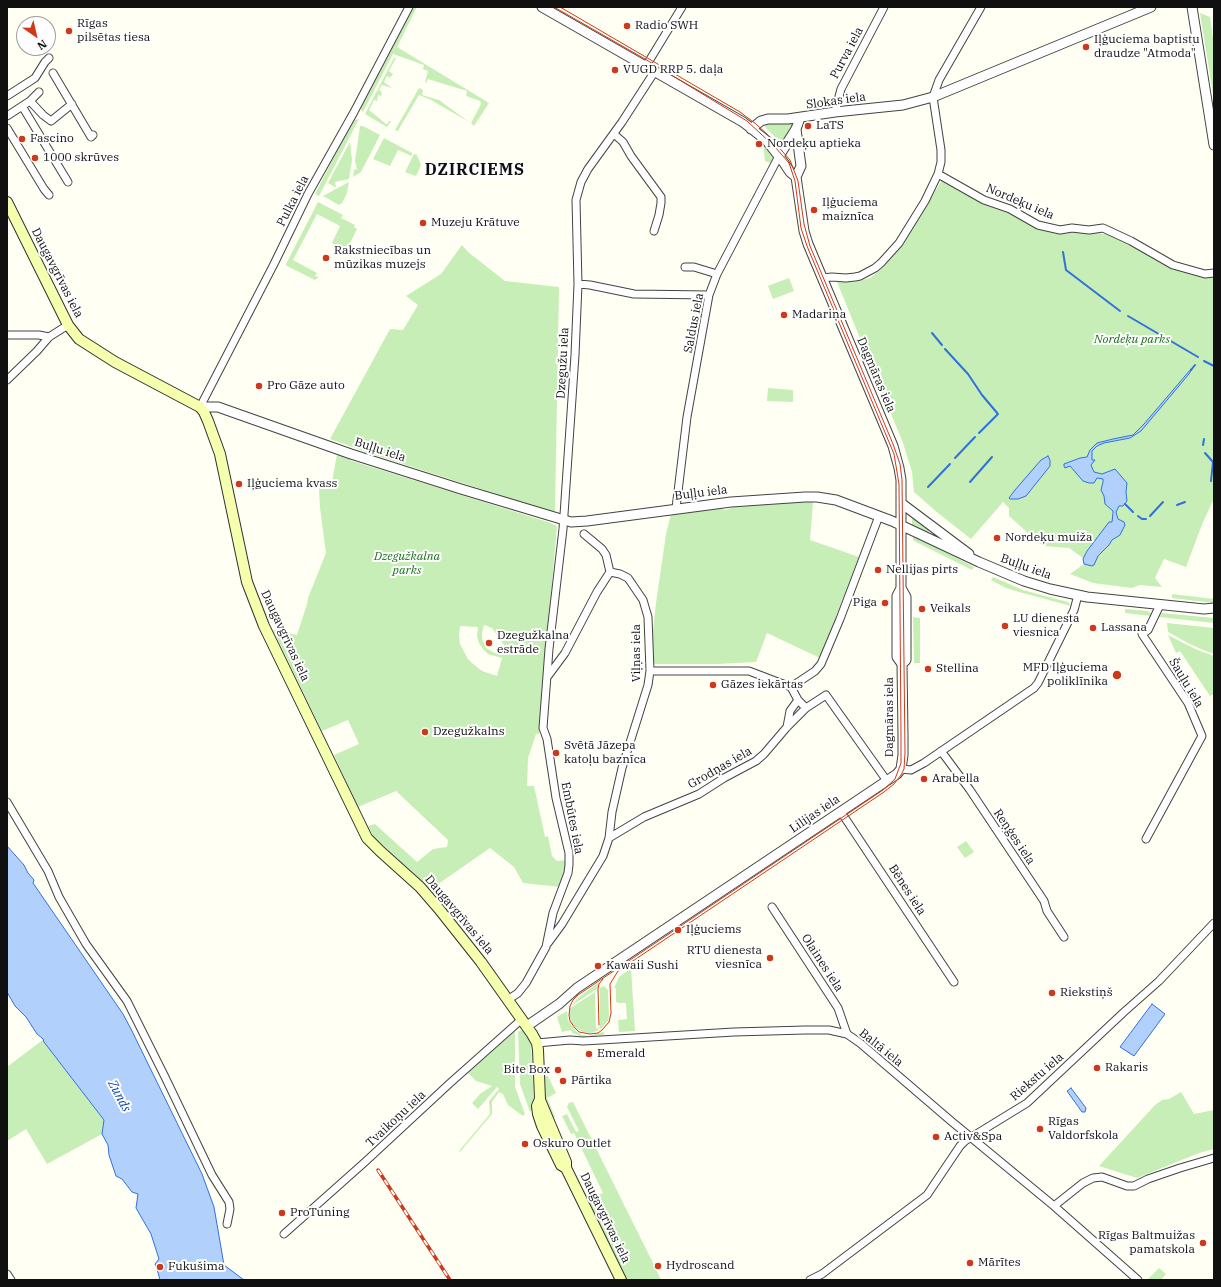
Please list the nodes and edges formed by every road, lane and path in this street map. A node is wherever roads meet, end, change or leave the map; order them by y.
1 (409, 7) edge
2 (542, 7) edge
3 (682, 7) edge
4 (884, 7) edge
5 (981, 7) edge
6 (1151, 7) edge
7 (1192, 7) edge
8 (49, 58) dead end
9 (646, 66) junction
10 (655, 71) junction
11 (53, 73) dead end
12 (39, 92) dead end
13 (7, 96) edge
14 (933, 97) junction
15 (30, 101) junction
16 (72, 104) junction
17 (22, 106) junction
18 (835, 112) junction
19 (43, 115) junction
20 (7, 116) edge
21 (800, 118) junction
22 (31, 122) junction
23 (7, 128) edge
24 (752, 128) junction
25 (796, 129) junction
26 (614, 134) junction
27 (93, 135) dead end
28 (1214, 145) edge
29 (779, 156) junction
30 (938, 174) junction
31 (796, 177) junction
32 (68, 182) dead end
33 (49, 195) dead end
34 (7, 202) edge
35 (654, 231) dead end
36 (685, 267) dead end
37 (1214, 273) edge
38 (718, 274) junction
39 (822, 278) junction
40 (578, 284) junction
41 (709, 295) junction
42 (68, 324) junction
43 (7, 335) edge
44 (49, 337) junction
45 (7, 380) edge
46 (200, 407) junction
47 (901, 503) junction
48 (676, 508) junction
49 (879, 516) junction
50 (564, 520) junction
51 (901, 525) junction
52 (584, 534) dead end
53 (979, 562) junction
54 (610, 572) junction
55 (1078, 596) junction
56 (1160, 605) junction
57 (1214, 608) edge
58 (1204, 609) junction
59 (1214, 613) edge
60 (650, 671) junction
61 (547, 678) junction
62 (791, 687) junction
63 (798, 700) junction
64 (806, 708) junction
65 (787, 728) junction
66 (941, 752) junction
67 (901, 769) junction
68 (887, 780) junction
69 (7, 802) edge
70 (841, 812) junction
71 (609, 838) junction
72 (1146, 839) dead end
73 (772, 907) dead end
74 (1214, 923) edge
75 (1064, 937) dead end
76 (546, 947) junction
77 (954, 982) dead end
78 (509, 999) junction
79 (524, 1022) junction
80 (847, 1034) junction
81 (537, 1043) junction
82 (970, 1138) junction
83 (1214, 1158) edge
84 (1054, 1206) junction
85 (227, 1224) dead end
86 (284, 1234) dead end
87 (7, 1274) edge
88 (11, 1280) edge
89 (621, 1280) edge
90 (810, 1280) edge
91 (1138, 1280) edge

1 - 46 street, Pulka iela
2 - 9 street
3 - 9 street
4 - 18 street, Purva iela
5 - 14 street
6 - 14 street, Slokas iela
7 - 28 street
8 - 13 street
9 - 10 street
10 - 24 street
10 - 26 street, Dzegužu iela
11 - 16 street
12 - 15 street
14 - 18 street, Slokas iela
14 - 30 street
15 - 17 street
15 - 19 street
16 - 19 street
16 - 27 street
17 - 20 street
17 - 22 street
18 - 21 street, Slokas iela
19 - 22 street
21 - 24 street, Slokas iela
21 - 25 street, Dagmāras iela
22 - 32 street
23 - 33 street
24 - 29 street
25 - 29 street
25 - 31 street, Dagmāras iela
26 - 35 street
26 - 40 street, Dzegužu iela
29 - 31 street
29 - 38 street, Saldus iela
30 - 37 street, Nordeķu iela
30 - 39 street
31 - 39 street, Dagmāras iela
34 - 42 main road, Daugavgrīvas iela
36 - 38 street
38 - 41 street, Saldus iela
39 - 47 street, Dagmāras iela
40 - 41 street
40 - 50 street, Dzegužu iela
41 - 48 street, Saldus iela
42 - 44 street
42 - 46 main road, Daugavgrīvas iela
43 - 44 street
44 - 45 street
46 - 50 street, Buļļu iela
46 - 78 main road, Daugavgrīvas iela
47 - 51 street, Dagmāras iela
47 - 53 street
48 - 49 street, Buļļu iela
48 - 50 street, Buļļu iela
49 - 51 street, Buļļu iela
49 - 62 street
50 - 61 street, Dzegužu iela
51 - 53 street, Buļļu iela
51 - 67 street, Dagmāras iela
52 - 54 street
53 - 55 street, Buļļu iela
54 - 60 street, Viļņas iela
54 - 61 street
55 - 56 street, Buļļu iela
55 - 66 street, Lilijas iela
56 - 58 street, Buļļu iela
56 - 72 street, Šauļu iela
57 - 58 street, Buļļu iela
58 - 59 street, Buļļu iela
60 - 62 street
60 - 71 street, Viļņas iela
61 - 76 street, Embūtes iela
62 - 63 street
63 - 64 street
63 - 65 street, Grodņas iela
64 - 65 street
64 - 68 street
65 - 71 street, Grodņas iela
66 - 67 street, Lilijas iela
66 - 75 street, Reņģes iela
67 - 68 street, Lilijas iela
68 - 70 street, Lilijas iela
69 - 85 street
70 - 77 street, Bēnes iela
70 - 79 street, Lilijas iela
71 - 76 street, Viļņas iela
73 - 80 street, Olaines iela
74 - 82 street, Riekstu iela
76 - 78 street, Embūtes iela
78 - 79 main road, Daugavgrīvas iela
79 - 81 main road, Daugavgrīvas iela
79 - 86 street, Tvaikoņu iela
80 - 81 street, Baltā iela
80 - 82 street, Baltā iela
81 - 89 main road, Daugavgrīvas iela
82 - 84 street, Baltā iela
82 - 90 street, Riekstu iela
83 - 84 street
84 - 91 street, Baltā iela
87 - 88 street

